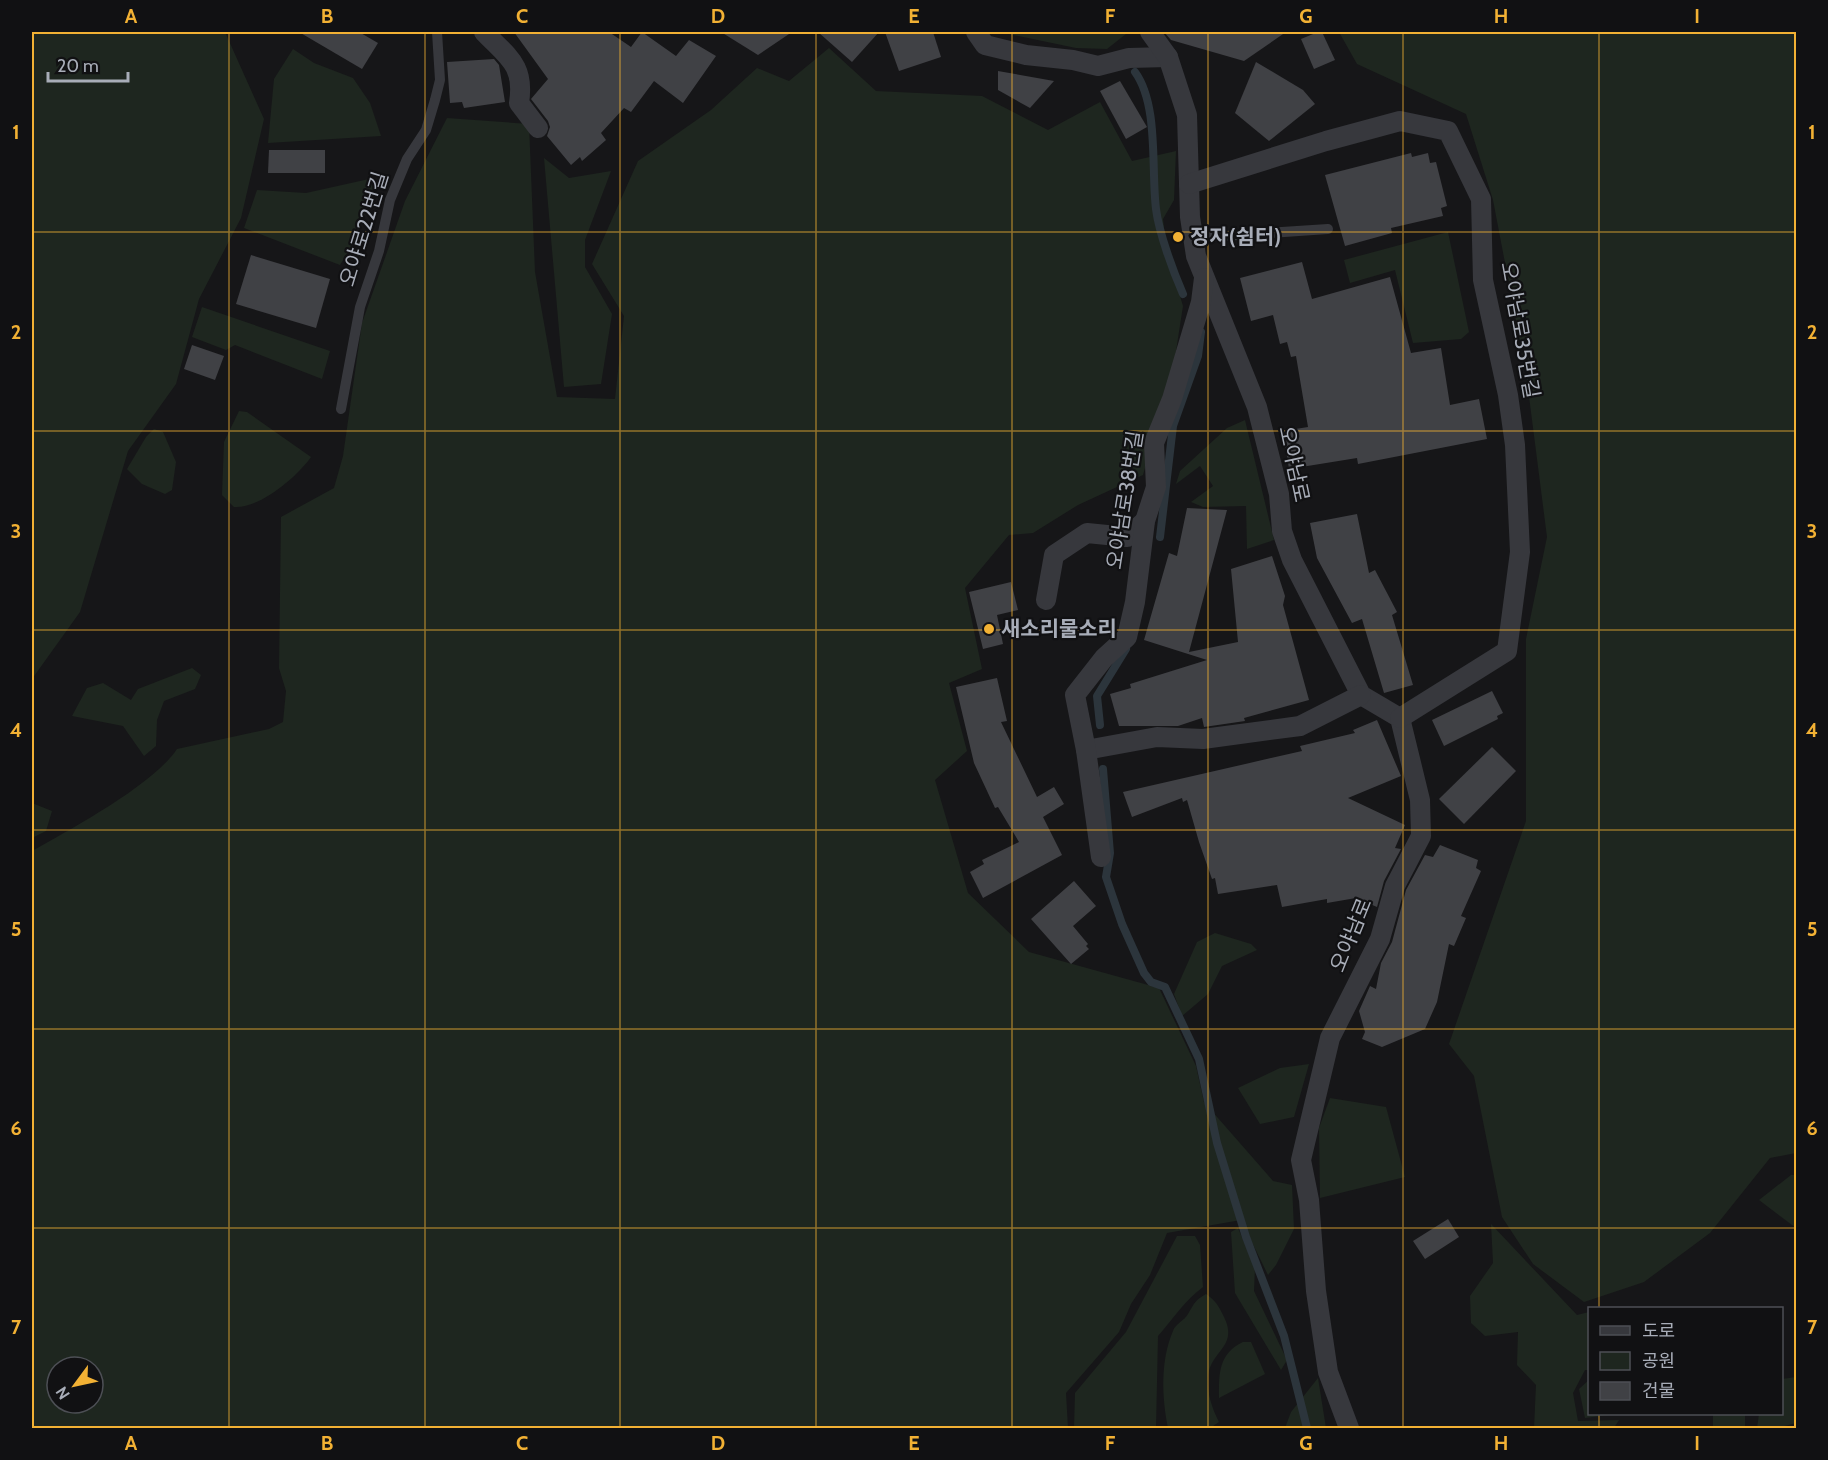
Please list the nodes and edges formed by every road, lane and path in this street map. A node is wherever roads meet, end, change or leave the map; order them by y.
1 (437, 32) edge
2 (484, 32) edge
3 (976, 32) edge
4 (1150, 32) edge
5 (1168, 57) junction
6 (538, 128) dead end
7 (1189, 184) junction
8 (1328, 229) dead end
9 (1194, 237) junction
10 (1204, 278) junction
11 (341, 409) dead end
12 (1145, 521) junction
13 (1046, 600) dead end
14 (1361, 695) junction
15 (1401, 718) junction
16 (1086, 750) junction
17 (1101, 857) dead end
18 (1349, 1428) edge

1 - 11 lane, 오야로22번길
2 - 6 street
3 - 5 street
4 - 5 street, 오야남로
5 - 7 street, 오야남로
7 - 9 street, 오야남로
7 - 15 street, 오야남로35번길
8 - 9 lane
9 - 10 street, 오야남로
10 - 12 street, 오야남로38번길
10 - 14 street, 오야남로
12 - 13 street
12 - 16 street, 오야남로38번길
14 - 15 street
14 - 16 street
15 - 18 street, 오야남로
16 - 17 street, 오야남로38번길

